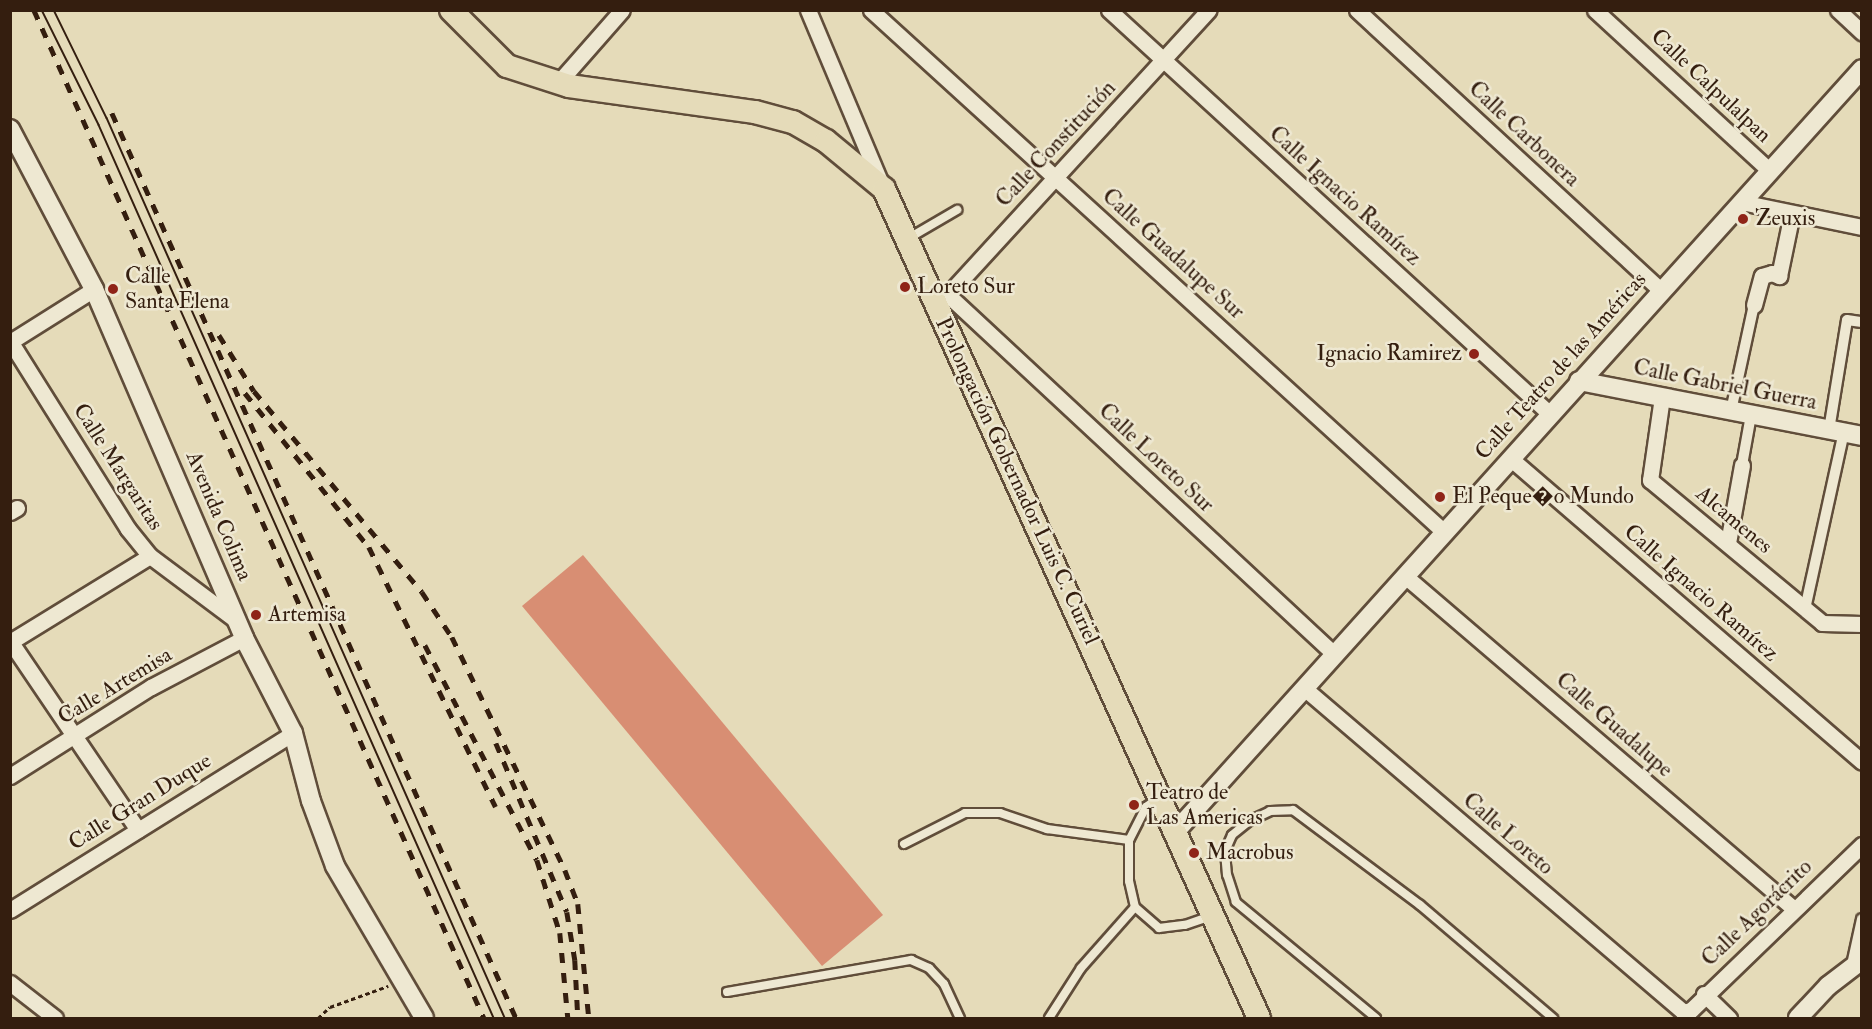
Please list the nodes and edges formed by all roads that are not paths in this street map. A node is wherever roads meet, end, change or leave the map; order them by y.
1 (451, 10) edge
2 (622, 10) edge
3 (808, 10) edge
4 (871, 10) edge
5 (1109, 10) edge
6 (1209, 10) edge
7 (1357, 10) edge
8 (1595, 10) edge
9 (1838, 10) edge
10 (1862, 32) edge
11 (1163, 60) junction
12 (1859, 76) edge
13 (557, 84) junction
14 (10, 129) edge
15 (1770, 171) junction
16 (1055, 178) junction
17 (884, 189) junction
18 (1741, 202) junction
19 (957, 210) dead end
20 (1792, 213) junction
21 (1862, 227) edge
22 (906, 239) junction
23 (94, 290) junction
24 (1661, 291) junction
25 (943, 301) junction
26 (1754, 305) joint
27 (1862, 322) edge
28 (11, 342) edge
29 (1579, 381) junction
30 (1662, 397) junction
31 (1731, 411) junction
32 (1550, 414) junction
33 (1751, 415) junction
34 (1845, 433) edge
35 (1510, 458) junction
36 (1742, 465) joint
37 (1444, 532) junction
38 (1728, 543) junction
39 (150, 556) junction
40 (1405, 576) junction
41 (1805, 609) junction
42 (237, 621) junction
43 (1862, 624) edge
44 (244, 638) junction
45 (11, 642) edge
46 (1334, 654) junction
47 (1304, 688) junction
48 (293, 733) junction
49 (75, 736) junction
50 (1862, 762) edge
51 (10, 776) edge
52 (1161, 796) junction
53 (138, 830) junction
54 (1176, 831) junction
55 (1129, 840) junction
56 (904, 844) dead end
57 (1862, 845) edge
58 (1135, 908) junction
59 (1794, 909) junction
60 (10, 910) edge
61 (1215, 914) junction
62 (1862, 919) edge
63 (1857, 962) edge
64 (10, 983) edge
65 (727, 992) dead end
66 (1704, 994) junction
67 (1683, 1012) joint
68 (1261, 1016) edge
69 (55, 1018) edge
70 (424, 1018) edge
71 (960, 1018) edge
72 (1049, 1018) edge
73 (1376, 1018) edge
74 (1553, 1018) edge
75 (1729, 1018) edge
76 (1798, 1018) edge

1 - 13 main road, Prolongación Gobernador Luis C. Curiel
2 - 13 street
3 - 17 street
4 - 16 street, Calle Guadalupe Sur
5 - 11 street, Calle Ignacio Ramírez
6 - 11 street, Calle Constitución
7 - 24 street, Calle Carbonera
8 - 15 street, Calle Calpulalpan
9 - 10 street
11 - 16 street, Calle Constitución
11 - 32 street, Calle Ignacio Ramírez
12 - 15 street, Calle Teatro de las Américas
13 - 17 main road, Prolongación Gobernador Luis C. Curiel
14 - 23 street, Avenida Colima
15 - 18 street, Calle Teatro de las Américas
16 - 25 street, Calle Constitución
16 - 37 street, Calle Guadalupe Sur
17 - 22 main road, Prolongación Gobernador Luis C. Curiel
18 - 20 street
18 - 24 street, Calle Teatro de las Américas
19 - 22 lane
20 - 21 street
20 - 26 street
22 - 25 main road, Prolongación Gobernador Luis C. Curiel
23 - 28 street
23 - 42 street, Avenida Colima
24 - 29 street, Calle Teatro de las Américas
25 - 46 street, Calle Loreto Sur
25 - 52 main road, Prolongación Gobernador Luis C. Curiel
26 - 31 street
27 - 34 street
28 - 39 street, Calle Margaritas
29 - 30 street, Calle Gabriel Guerra
29 - 32 street, Calle Teatro de las Américas
30 - 31 street, Calle Gabriel Guerra
30 - 38 street, Alcamenes
31 - 33 street, Calle Gabriel Guerra
32 - 35 street, Calle Teatro de las Américas
33 - 34 street, Calle Gabriel Guerra
33 - 36 street
34 - 41 street
35 - 37 street, Calle Teatro de las Américas
35 - 50 street, Calle Ignacio Ramírez
36 - 38 street
37 - 40 street, Calle Teatro de las Américas
38 - 41 street, Alcamenes
39 - 42 street, Calle Margaritas
39 - 45 street
40 - 46 street, Calle Teatro de las Américas
40 - 59 street, Calle Guadalupe
41 - 43 street, Alcamenes
42 - 44 street, Avenida Colima
44 - 48 street, Avenida Colima
44 - 49 street, Calle Artemisa
45 - 49 street
46 - 47 street, Calle Teatro de las Américas
47 - 54 street, Calle Teatro de las Américas
47 - 67 street, Calle Loreto
48 - 53 street, Calle Gran Duque
48 - 70 street, Avenida Colima
49 - 51 street, Calle Artemisa
49 - 53 street
52 - 54 main road, Prolongación Gobernador Luis C. Curiel
52 - 55 lane
53 - 60 street, Calle Gran Duque
54 - 61 main road, Prolongación Gobernador Luis C. Curiel
55 - 56 lane
55 - 58 lane
57 - 59 street, Calle Agorácrito
58 - 61 lane
58 - 72 lane
59 - 66 street, Calle Agorácrito
61 - 68 main road, Prolongación Gobernador Luis C. Curiel
62 - 63 street
63 - 76 street
64 - 69 street
65 - 71 lane
66 - 67 street, Calle Agorácrito
66 - 75 street
73 - 74 lane

